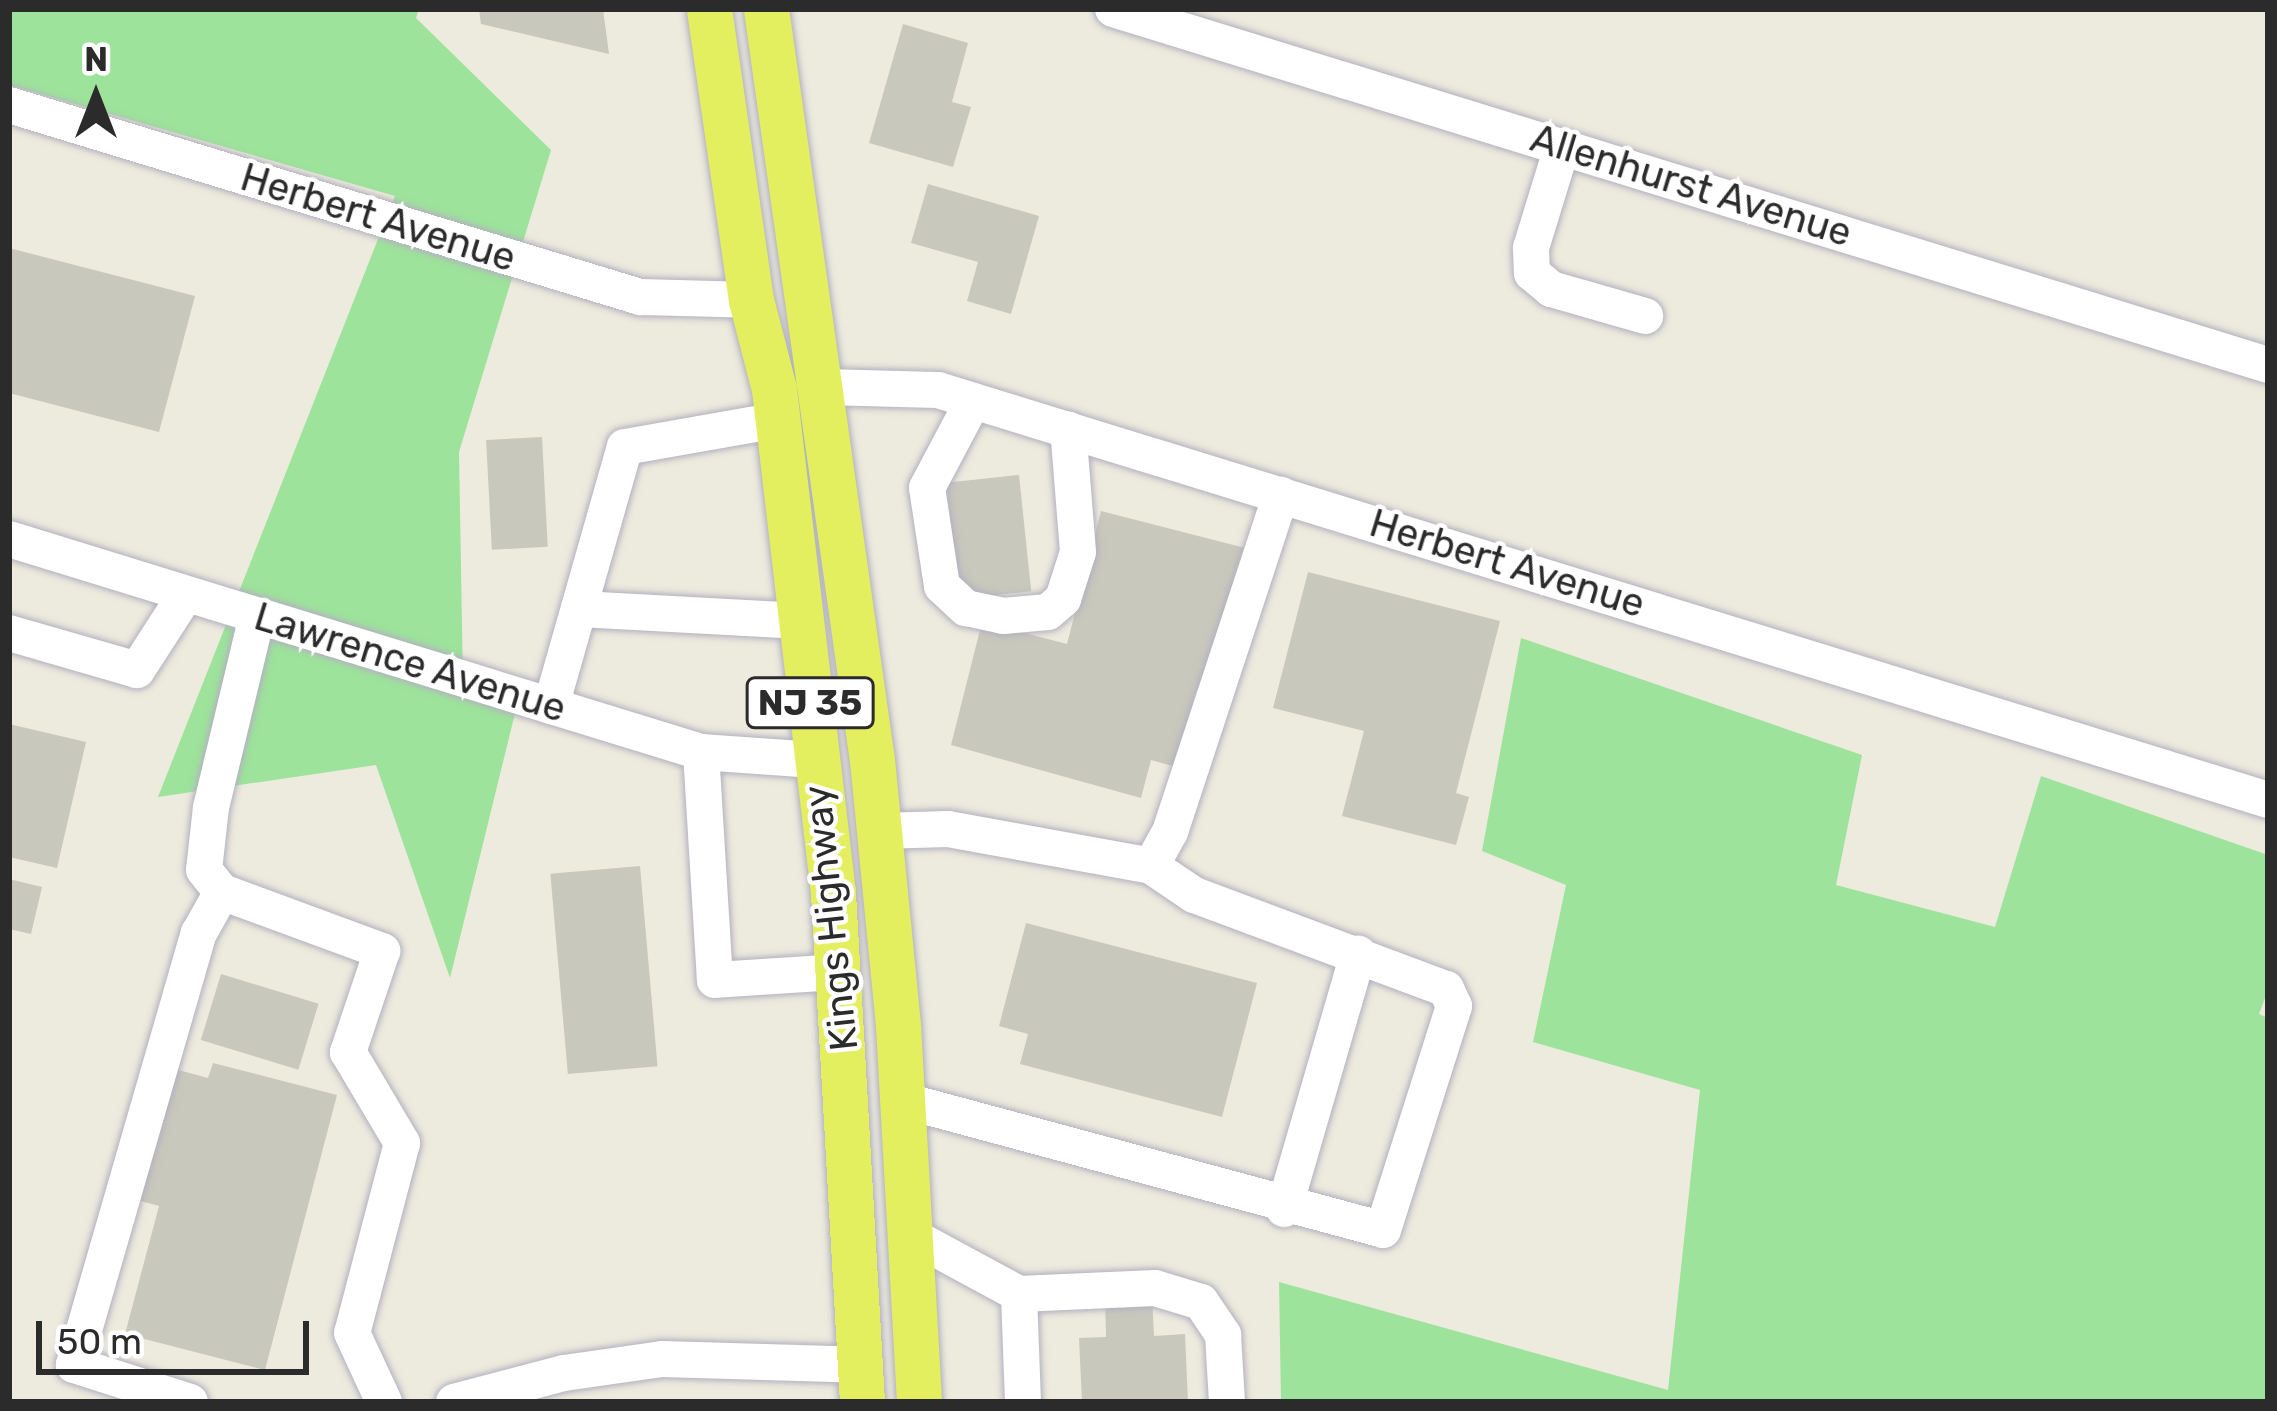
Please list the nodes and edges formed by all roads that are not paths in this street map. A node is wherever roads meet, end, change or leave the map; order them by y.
1 (709, 9) edge
2 (766, 9) edge
3 (1113, 9) edge
4 (9, 105) edge
5 (1562, 147) junction
6 (751, 300) junction
7 (1645, 316) dead end
8 (2268, 365) edge
9 (824, 387) junction
10 (973, 401) junction
11 (778, 420) junction
12 (1068, 429) junction
13 (1281, 495) junction
14 (9, 539) edge
15 (186, 594) junction
16 (579, 609) junction
17 (257, 616) junction
18 (802, 621) junction
19 (9, 633) edge
20 (550, 706) junction
21 (700, 752) junction
22 (815, 760) junction
23 (2268, 800) edge
24 (879, 832) junction
25 (1151, 866) junction
26 (222, 892) junction
27 (1358, 954) junction
28 (838, 972) junction
29 (902, 1100) junction
30 (1284, 1209) junction
31 (910, 1235) junction
32 (1018, 1294) junction
33 (860, 1384) edge
34 (190, 1402) edge
35 (384, 1402) edge
36 (454, 1402) edge
37 (919, 1402) edge
38 (1023, 1402) edge
39 (1227, 1402) edge

1 - 6 main road, Kings Highway / NJ 35
2 - 9 main road, Kings Highway / NJ 35
3 - 5 street, Allenhurst Avenue
4 - 6 street, Herbert Avenue
5 - 7 street
5 - 8 street, Allenhurst Avenue
6 - 11 main road, Kings Highway / NJ 35
9 - 10 street, Herbert Avenue
9 - 24 main road, Kings Highway / NJ 35
10 - 12 street, Herbert Avenue
10 - 12 street
11 - 16 street
11 - 18 main road, Kings Highway / NJ 35
12 - 13 street, Herbert Avenue
13 - 23 street, Herbert Avenue
13 - 25 street
14 - 15 street, Lawrence Avenue
15 - 17 street, Lawrence Avenue
15 - 19 street
16 - 18 street
16 - 20 street
17 - 20 street, Lawrence Avenue
17 - 26 street
18 - 22 main road, Kings Highway / NJ 35
20 - 21 street, Lawrence Avenue
21 - 22 street, Lawrence Avenue
21 - 28 street
22 - 28 main road, Kings Highway / NJ 35
24 - 25 street
24 - 29 main road, Kings Highway / NJ 35
25 - 27 street
26 - 34 street
26 - 35 street
27 - 30 street
27 - 30 street
28 - 33 main road, Kings Highway / NJ 35
29 - 30 street
29 - 31 main road, Kings Highway / NJ 35
31 - 32 street
31 - 37 main road, Kings Highway / NJ 35
32 - 38 street
32 - 39 street
33 - 36 street

